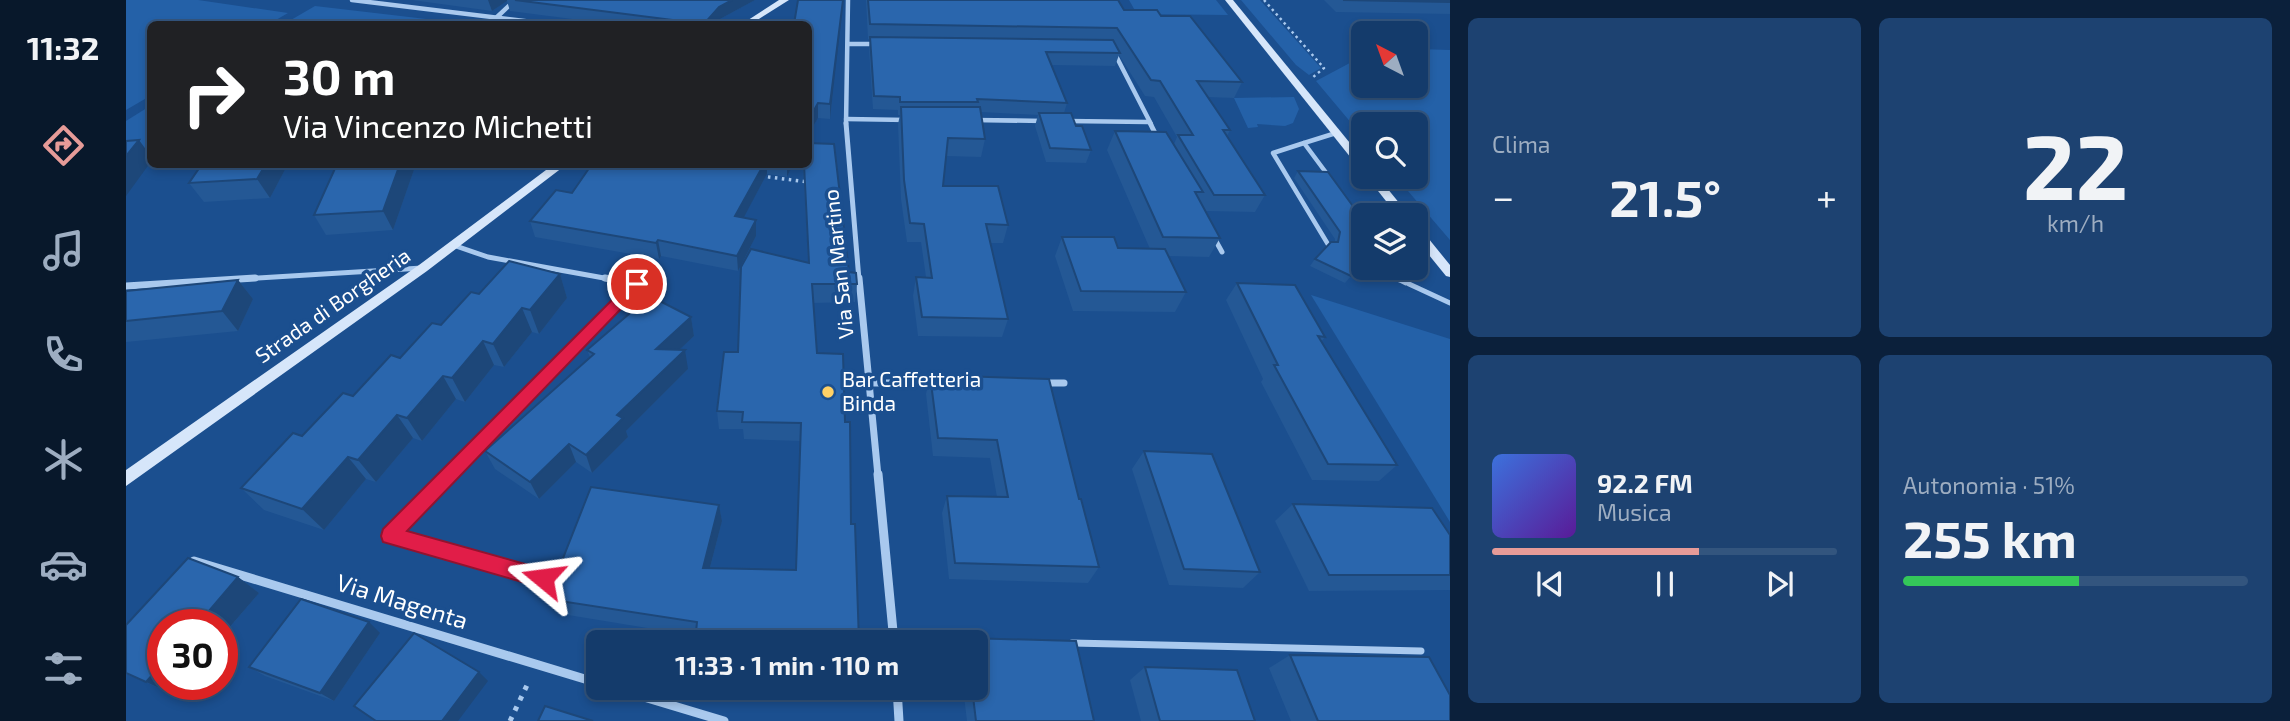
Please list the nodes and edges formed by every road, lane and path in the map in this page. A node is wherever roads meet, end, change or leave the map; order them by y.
1 (352, 0) edge
2 (516, 0) edge
3 (785, 0) edge
4 (841, 0) edge
5 (1229, 0) edge
6 (1264, 0) edge
7 (848, 3) edge
8 (496, 18) junction
9 (522, 21) edge
10 (751, 21) edge
11 (848, 44) junction
12 (890, 45) edge
13 (1112, 48) edge
14 (1317, 89) dead end
15 (846, 119) junction
16 (919, 120) edge
17 (960, 120) edge
18 (1148, 122) junction
19 (1336, 133) junction
20 (1304, 143) junction
21 (1162, 145) edge
22 (1351, 151) edge
23 (557, 168) edge
24 (761, 176) edge
25 (812, 183) edge
26 (1334, 183) edge
27 (1382, 189) edge
28 (1393, 203) edge
29 (1209, 228) edge
30 (453, 245) junction
31 (1329, 246) edge
32 (1428, 246) edge
33 (1222, 252) dead end
34 (423, 268) junction
35 (1450, 273) edge
36 (1400, 280) edge
37 (1406, 280) edge
38 (1409, 284) junction
39 (126, 286) edge
40 (1450, 303) edge
41 (871, 383) junction
42 (940, 383) edge
43 (1036, 383) edge
44 (1064, 383) dead end
45 (126, 479) edge
46 (193, 561) edge
47 (543, 578) dead end
48 (893, 630) edge
49 (1060, 642) edge
50 (1421, 651) dead end
51 (536, 664) junction
52 (586, 679) edge
53 (654, 700) edge
54 (898, 700) edge
55 (510, 721) edge
56 (724, 721) edge
57 (900, 721) edge

1 - 8 street
2 - 8 street
3 - 10 street
4 - 7 street, Via San Martino
5 - 19 street
6 - 14 path
7 - 11 street, Via San Martino
8 - 9 street
11 - 12 street
11 - 15 street, Via San Martino
13 - 18 street
15 - 16 street
15 - 41 street, Via San Martino
17 - 18 street
18 - 21 street
19 - 20 lane
19 - 22 street
20 - 26 lane
20 - 31 lane
23 - 30 street, Strada di Borgheria
24 - 25 path
27 - 28 street
29 - 33 street
30 - 34 street, Strada di Borgheria
30 - 47 street
32 - 35 street
34 - 39 street
34 - 45 street, Strada di Borgheria
36 - 38 lane
37 - 38 lane
38 - 40 lane
41 - 42 street
41 - 48 street, Via San Martino
43 - 44 street
46 - 51 street, Via Magenta
49 - 50 lane
51 - 52 street, Via Magenta
51 - 55 path
53 - 56 street
54 - 57 street

